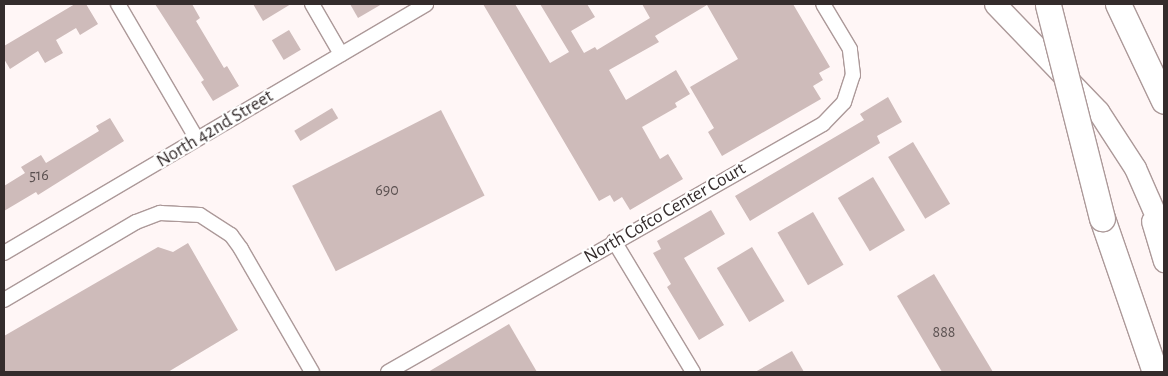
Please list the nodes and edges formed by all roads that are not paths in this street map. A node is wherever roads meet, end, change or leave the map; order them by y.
1 (118, 4) edge
2 (312, 4) edge
3 (426, 4) edge
4 (823, 4) edge
5 (995, 4) edge
6 (1118, 4) edge
7 (1048, 5) edge
8 (341, 54) junction
9 (1164, 101) edge
10 (197, 139) junction
11 (1135, 168) junction
12 (1102, 218) junction
13 (1164, 234) edge
14 (614, 241) junction
15 (4, 253) edge
16 (1164, 260) edge
17 (4, 300) edge
18 (312, 372) edge
19 (388, 372) edge
20 (693, 372) edge
21 (1142, 372) edge
22 (1155, 372) edge

1 - 10 street
2 - 8 street
3 - 8 street, North 42nd Street
4 - 14 street, North Cofco Center Court
5 - 11 main road
6 - 9 highway
7 - 12 highway, bridge
8 - 10 street, North 42nd Street
10 - 15 street, North 42nd Street
11 - 13 main road
11 - 16 main road
12 - 21 highway
12 - 22 highway
14 - 19 street, North Cofco Center Court
14 - 20 street
17 - 18 street

